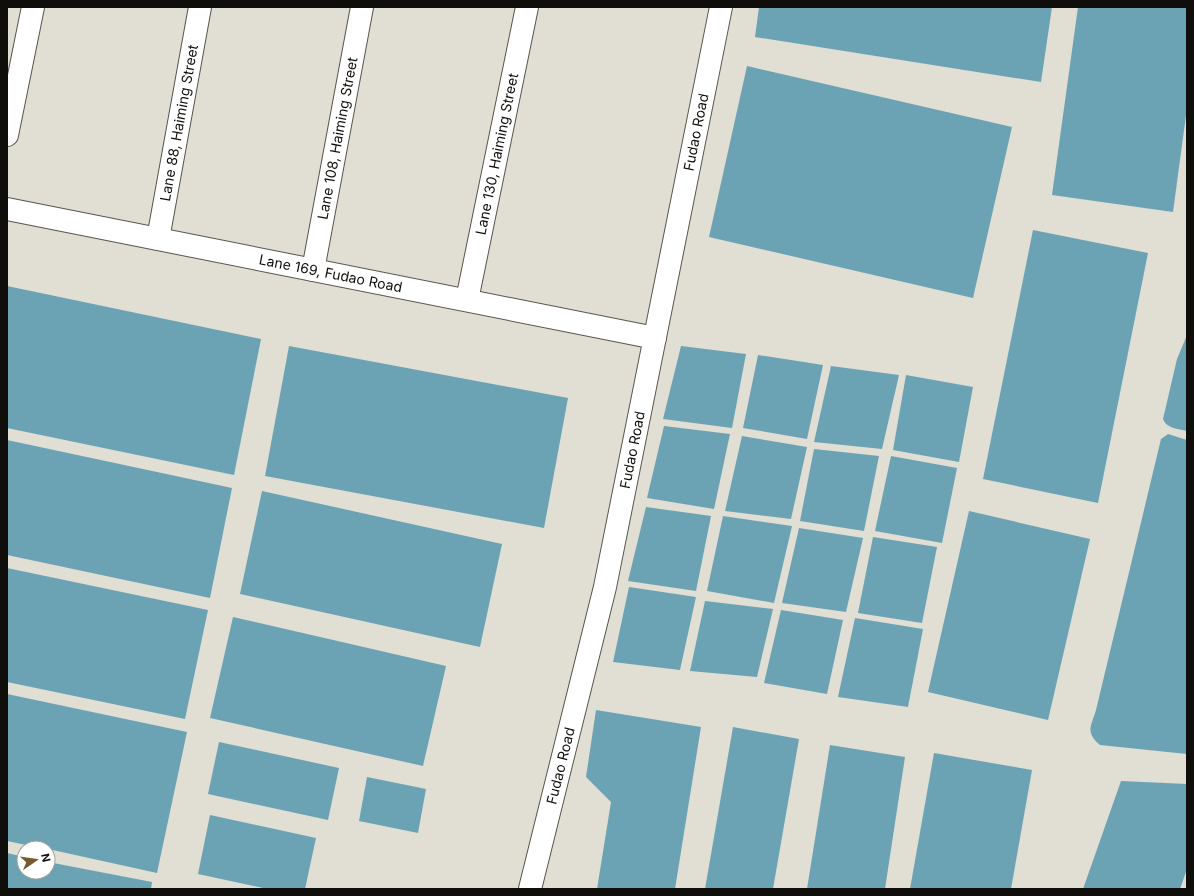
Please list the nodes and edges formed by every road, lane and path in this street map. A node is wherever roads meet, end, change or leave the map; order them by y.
1 (33, 7) edge
2 (200, 7) edge
3 (362, 7) edge
4 (527, 7) edge
5 (721, 7) edge
6 (7, 135) edge
7 (7, 209) edge
8 (158, 239) junction
9 (313, 270) junction
10 (467, 300) junction
11 (655, 338) junction
12 (530, 889) edge

1 - 6 street
2 - 8 street, Lane 88, Haiming Street
3 - 9 street, Lane 108, Haiming Street
4 - 10 street, Lane 130, Haiming Street
5 - 11 street, Fudao Road
7 - 8 street, Lane 169, Fudao Road
8 - 9 street, Lane 169, Fudao Road
9 - 10 street, Lane 169, Fudao Road
10 - 11 street, Lane 169, Fudao Road
11 - 12 street, Fudao Road

